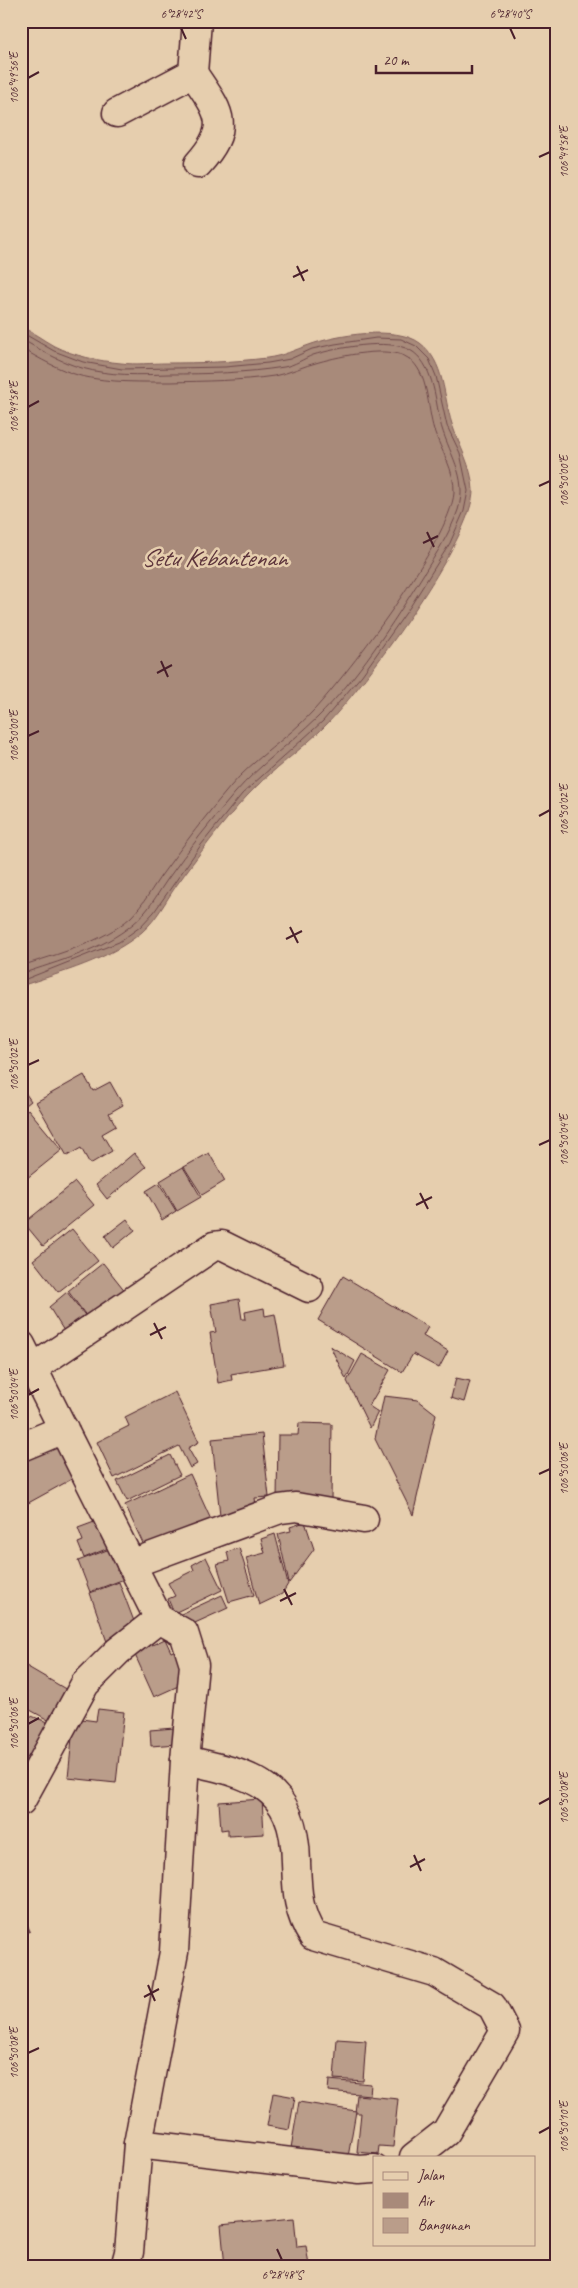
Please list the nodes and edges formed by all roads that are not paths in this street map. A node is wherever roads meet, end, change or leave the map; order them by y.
1 (197, 21) edge
2 (193, 73) junction
3 (117, 113) dead end
4 (198, 164) dead end
5 (308, 1288) dead end
6 (27, 1356) edge
7 (64, 1429) junction
8 (21, 1447) edge
9 (364, 1519) dead end
10 (132, 1564) junction
11 (159, 1618) junction
12 (185, 1760) junction
13 (21, 1801) edge
14 (138, 2144) junction
15 (415, 2156) edge
16 (373, 2169) edge
17 (125, 2267) edge

1 - 2 street
2 - 3 street
2 - 4 street
5 - 6 street
6 - 7 street
7 - 8 street
7 - 10 street
9 - 10 street
10 - 11 street
11 - 12 street
11 - 13 street
12 - 14 street
12 - 15 street
14 - 16 street
14 - 17 street

